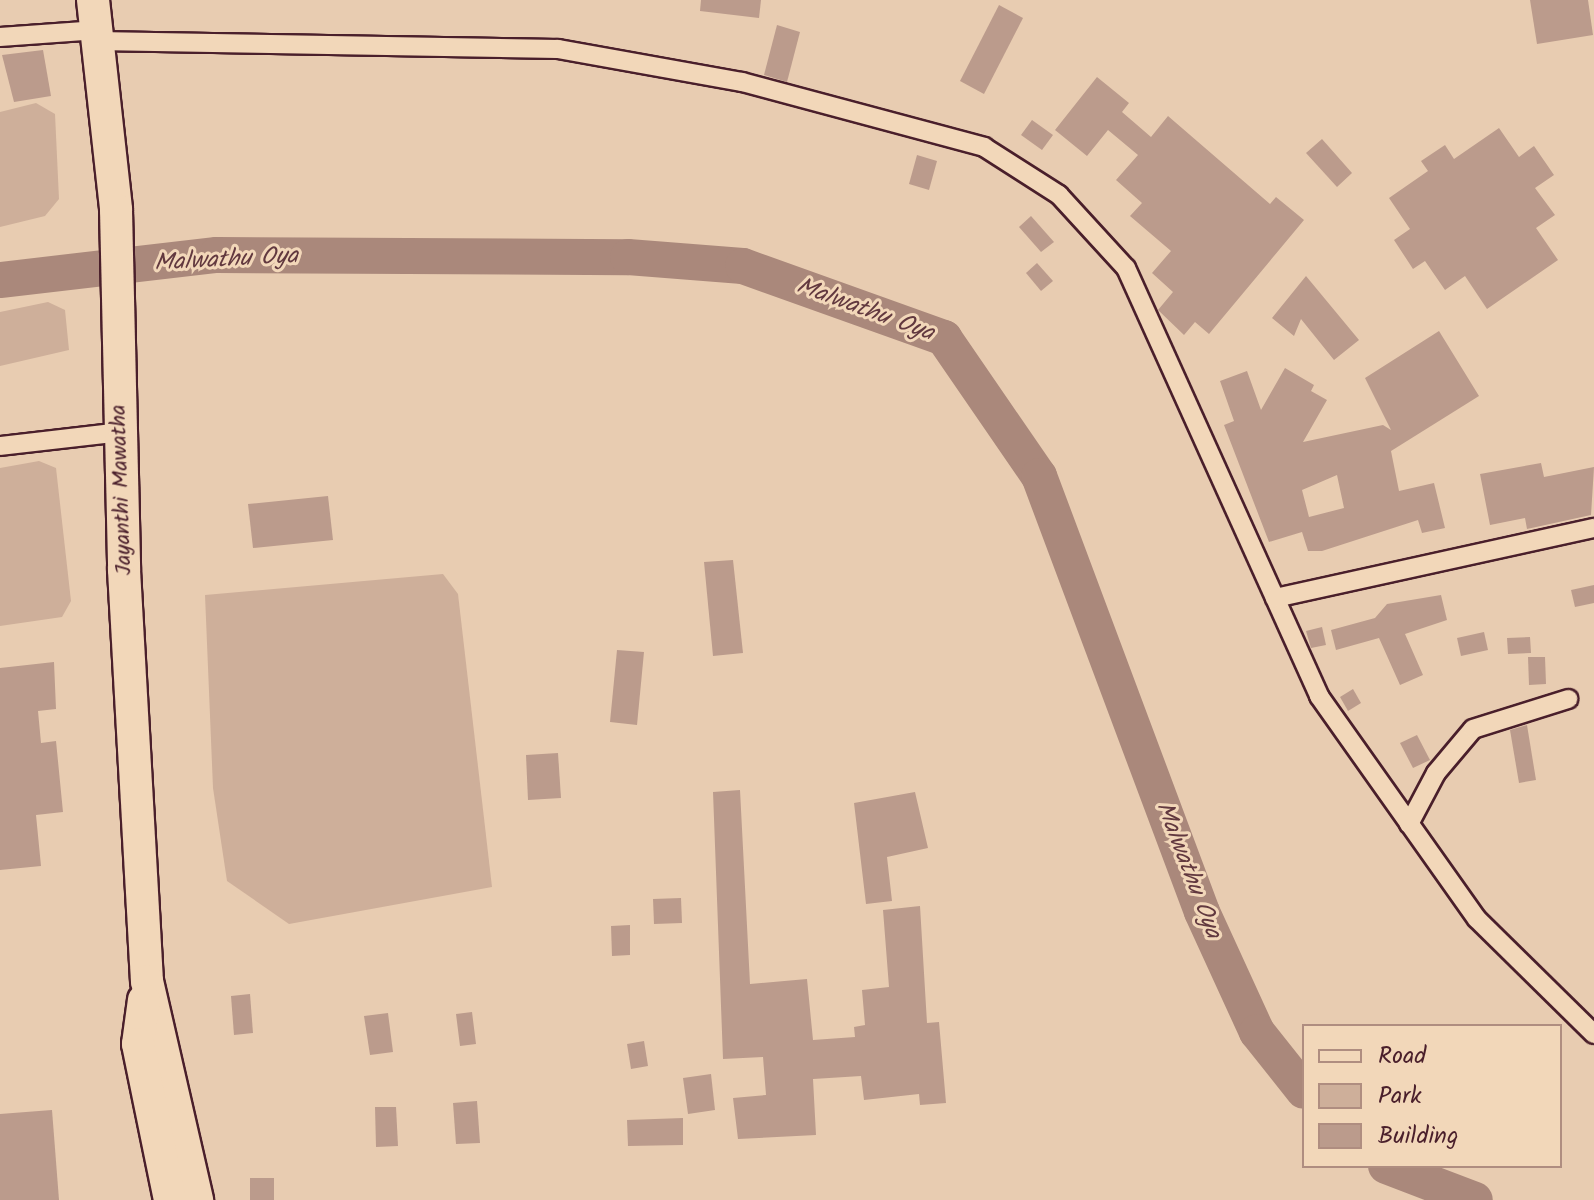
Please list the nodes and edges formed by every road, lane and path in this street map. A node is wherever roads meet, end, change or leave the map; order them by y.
1 (93, 0) edge
2 (90, 36) junction
3 (0, 37) edge
4 (120, 420) junction
5 (0, 446) edge
6 (1594, 528) edge
7 (1275, 598) junction
8 (1568, 699) dead end
9 (1409, 824) junction
10 (147, 981) junction
11 (1594, 1034) edge
12 (170, 1200) edge
13 (197, 1200) edge

1 - 2 highway, Jayanthi Mawatha
2 - 3 street
2 - 4 highway, Jayanthi Mawatha
2 - 7 street
4 - 5 street
4 - 10 highway, Jayanthi Mawatha
6 - 7 street
7 - 9 street
8 - 9 street
9 - 11 street
10 - 12 highway, Jayanthi Mawatha
10 - 13 highway, Jayanthi Mawatha

